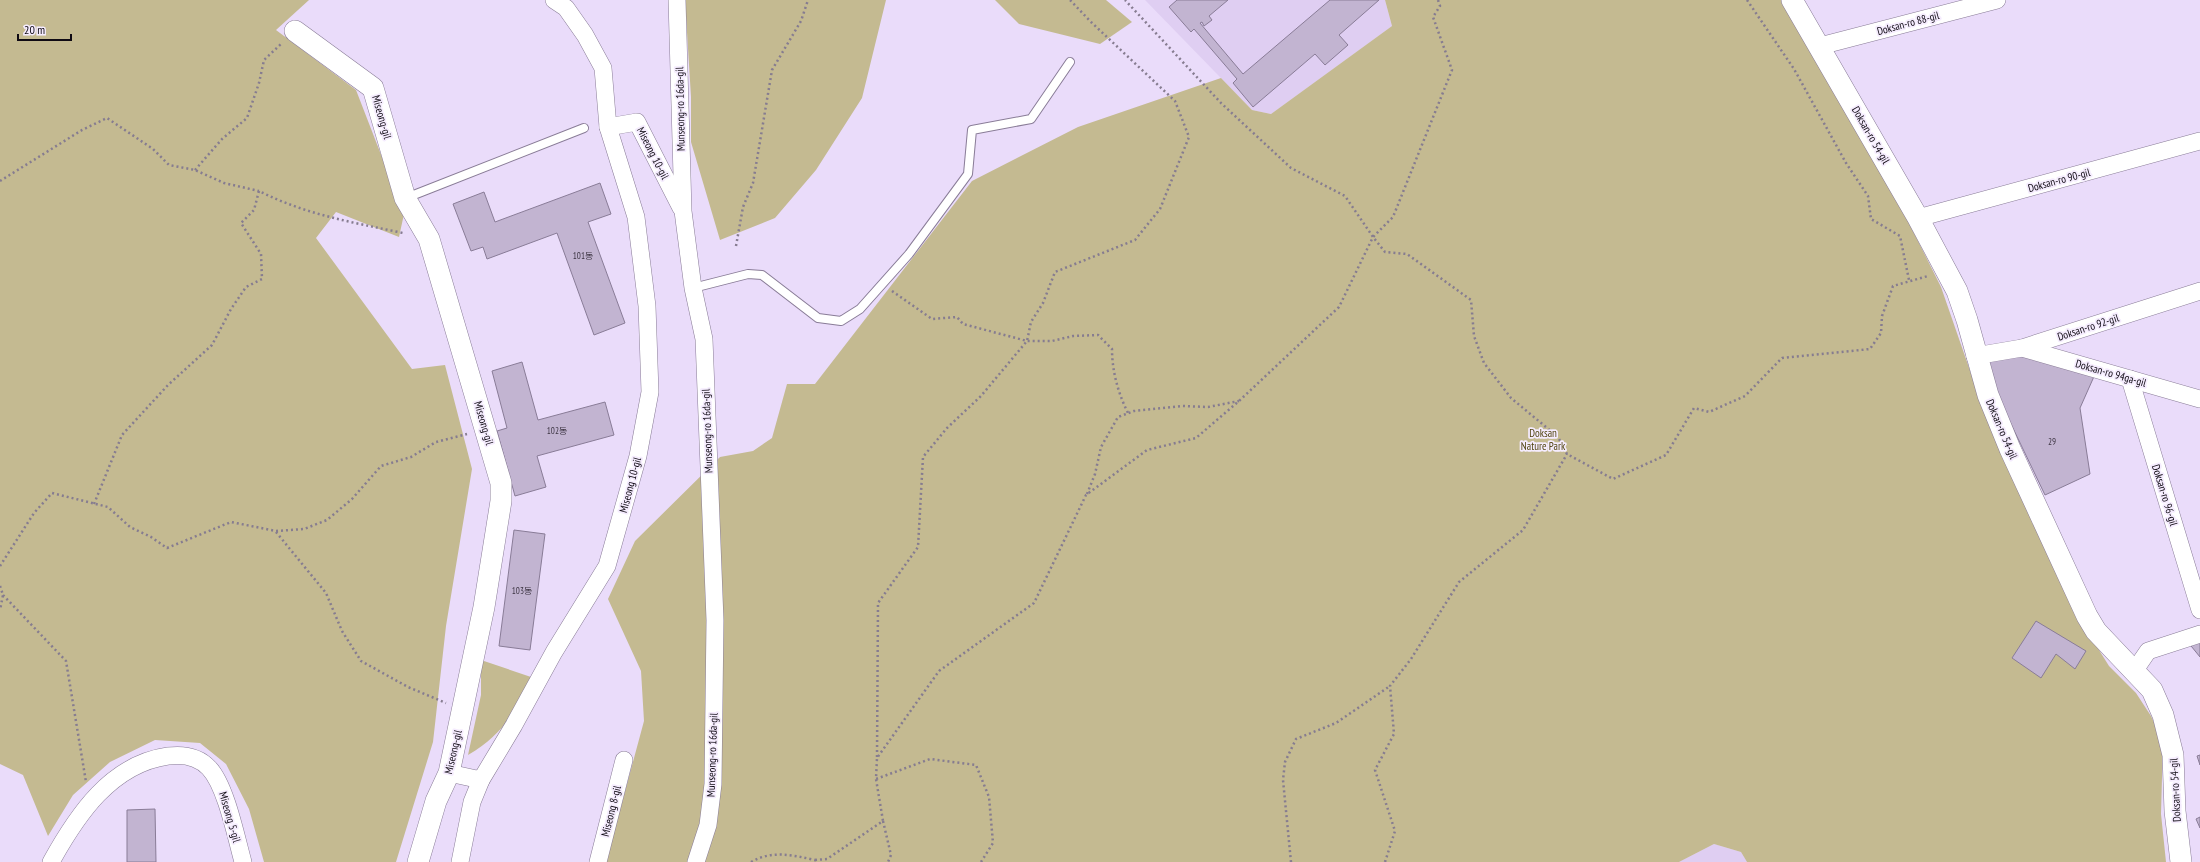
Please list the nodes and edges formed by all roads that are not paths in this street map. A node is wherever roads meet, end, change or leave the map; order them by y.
1 (554, 0) edge
2 (677, 0) edge
3 (1792, 0) edge
4 (1997, 0) edge
5 (295, 31) road end
6 (1820, 46) junction
7 (1070, 62) dead end
8 (608, 127) junction
9 (584, 128) dead end
10 (2200, 141) edge
11 (405, 198) junction
12 (683, 211) junction
13 (1918, 218) junction
14 (693, 288) junction
15 (2200, 291) edge
16 (2022, 348) junction
17 (1976, 356) junction
18 (2130, 379) junction
19 (2200, 399) edge
20 (2200, 610) edge
21 (2200, 634) edge
22 (2135, 670) junction
23 (624, 760) dead end
24 (449, 773) junction
25 (481, 780) junction
26 (51, 862) edge
27 (243, 862) edge
28 (418, 862) edge
29 (460, 862) edge
30 (598, 862) edge
31 (696, 862) edge
32 (2181, 862) edge

1 - 8 street, Miseong 10-gil
2 - 12 street, Munseong-ro 16da-gil
3 - 6 street, Doksan-ro 54-gil
4 - 6 street, Doksan-ro 88-gil
5 - 11 street, Miseong-gil
6 - 13 street, Doksan-ro 54-gil
7 - 14 lane
8 - 12 street, Miseong 10-gil
8 - 25 street, Miseong 10-gil
9 - 11 lane
10 - 13 street, Doksan-ro 90-gil
11 - 24 street, Miseong-gil
12 - 14 street, Munseong-ro 16da-gil
13 - 17 street, Doksan-ro 54-gil
14 - 31 street, Munseong-ro 16da-gil
15 - 16 street, Doksan-ro 92-gil
16 - 17 street, Doksan-ro 92-gil
16 - 18 street, Doksan-ro 94ga-gil
17 - 22 street, Doksan-ro 54-gil
18 - 19 street, Doksan-ro 94ga-gil
18 - 20 street, Doksan-ro 96-gil
21 - 22 street
22 - 32 street, Doksan-ro 54-gil
23 - 30 street, Miseong 8-gil
24 - 25 street
24 - 28 street, Miseong-gil
25 - 29 street
26 - 27 street, Miseong 5-gil

